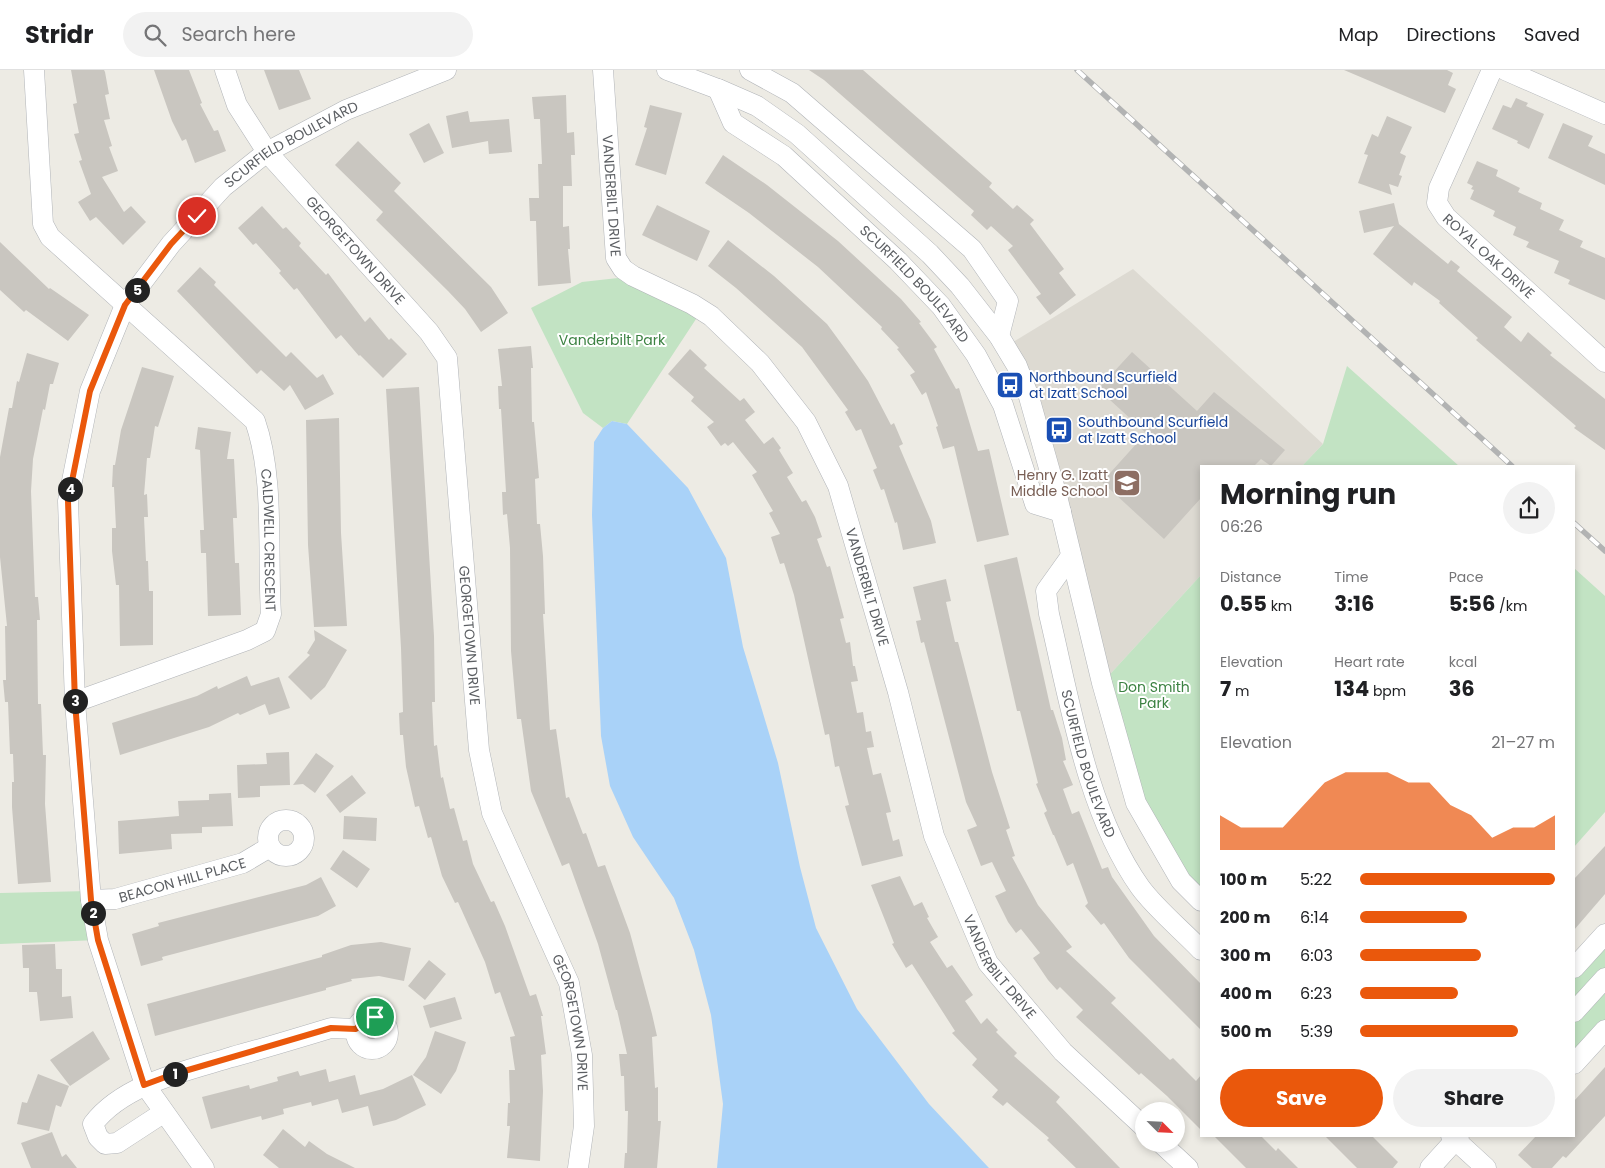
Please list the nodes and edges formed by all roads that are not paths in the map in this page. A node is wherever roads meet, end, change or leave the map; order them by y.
1 (34, 70) edge
2 (225, 70) edge
3 (603, 70) edge
4 (667, 70) edge
5 (750, 70) edge
6 (1492, 70) edge
7 (1505, 70) edge
8 (434, 72) edge
9 (697, 74) edge
10 (718, 89) junction
11 (1605, 114) edge
12 (267, 152) junction
13 (125, 305) junction
14 (998, 336) junction
15 (1605, 362) edge
16 (1061, 512) junction
17 (1071, 556) junction
18 (75, 702) junction
19 (270, 848) dead end
20 (91, 900) junction
21 (1200, 900) edge
22 (1605, 934) edge
23 (1200, 949) edge
24 (1575, 967) edge
25 (1605, 978) edge
26 (1575, 1011) edge
27 (356, 1029) dead end
28 (1605, 1030) edge
29 (1575, 1063) edge
30 (144, 1085) junction
31 (163, 1113) junction
32 (1135, 1119) edge
33 (1455, 1137) edge
34 (1171, 1152) edge
35 (204, 1168) edge
36 (578, 1168) edge
37 (1188, 1168) edge
38 (1430, 1168) edge
39 (1486, 1168) edge

1 - 13 street, CALDWELL CRESCENT
2 - 12 street, GEORGETOWN DRIVE
3 - 32 street, VANDERBILT DRIVE
4 - 9 street, SCURFIELD BOULEVARD
5 - 14 street
6 - 15 street, ROYAL OAK DRIVE
7 - 11 street
8 - 12 street, SCURFIELD BOULEVARD
9 - 10 street, SCURFIELD BOULEVARD
10 - 14 street, SCURFIELD BOULEVARD
10 - 16 street, SCURFIELD BOULEVARD
12 - 13 street, SCURFIELD BOULEVARD
12 - 36 street, GEORGETOWN DRIVE
13 - 18 street, SCURFIELD BOULEVARD
13 - 18 street, CALDWELL CRESCENT
14 - 16 street, SCURFIELD BOULEVARD
16 - 17 street, SCURFIELD BOULEVARD
17 - 21 street, SCURFIELD BOULEVARD
17 - 23 street, SCURFIELD BOULEVARD
18 - 20 street, SCURFIELD BOULEVARD
19 - 20 street, BEACON HILL PLACE
20 - 30 street, SCURFIELD BOULEVARD
22 - 24 street
25 - 26 street
27 - 30 street
28 - 29 street
30 - 31 street, SCURFIELD BOULEVARD
30 - 31 street
31 - 35 street, SCURFIELD BOULEVARD
33 - 38 street
33 - 39 street
34 - 37 street

